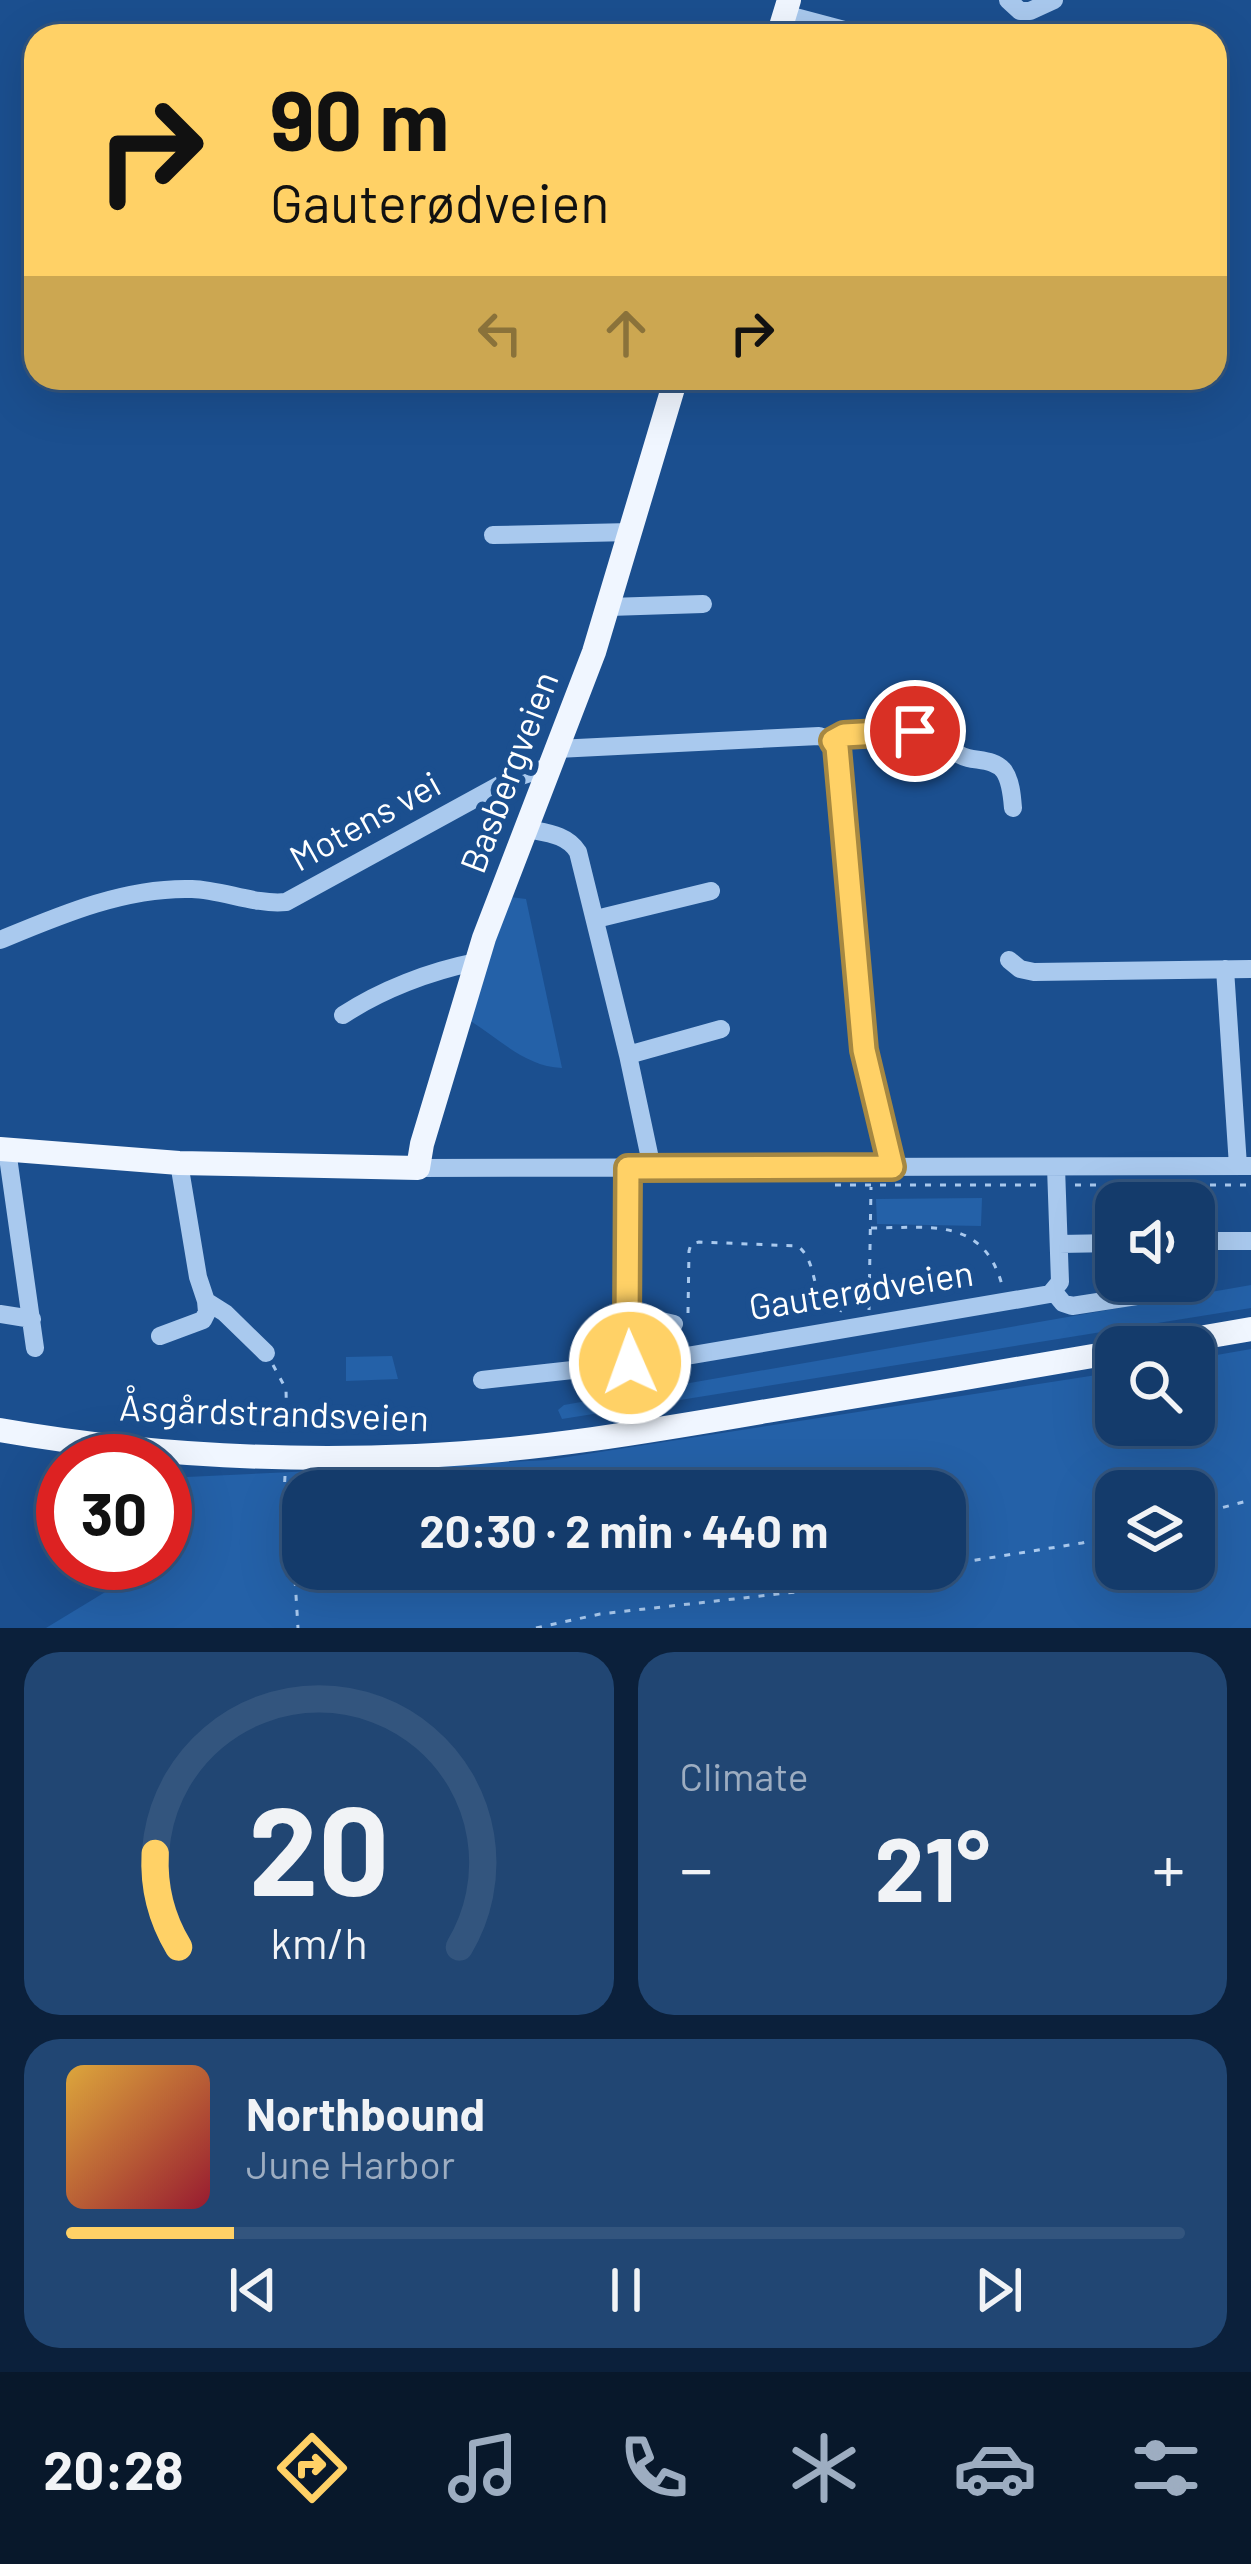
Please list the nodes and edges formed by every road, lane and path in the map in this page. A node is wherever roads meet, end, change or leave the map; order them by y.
1 (1008, 0) edge
2 (1054, 0) edge
3 (783, 17) edge
4 (814, 24) edge
5 (672, 390) edge
6 (631, 532) junction
7 (493, 535) dead end
8 (703, 604) dead end
9 (609, 608) junction
10 (833, 741) junction
11 (553, 759) junction
12 (1013, 808) dead end
13 (527, 829) junction
14 (711, 891) dead end
15 (596, 919) junction
16 (0, 940) edge
17 (1009, 960) dead end
18 (476, 962) junction
19 (1251, 969) edge
20 (1225, 970) junction
21 (343, 1015) dead end
22 (721, 1029) dead end
23 (628, 1054) junction
24 (4, 1149) edge
25 (179, 1163) junction
26 (1245, 1166) edge
27 (892, 1167) junction
28 (1056, 1167) junction
29 (418, 1168) junction
30 (628, 1168) junction
31 (652, 1168) junction
32 (872, 1185) dead end
33 (872, 1228) junction
34 (10, 1239) edge
35 (1215, 1241) edge
36 (1251, 1241) edge
37 (1095, 1243) edge
38 (1059, 1244) junction
39 (1054, 1292) junction
40 (206, 1301) junction
41 (1098, 1302) edge
42 (1004, 1303) junction
43 (627, 1313) junction
44 (0, 1314) edge
45 (32, 1319) junction
46 (868, 1321) junction
47 (681, 1322) joint
48 (1251, 1329) edge
49 (1215, 1335) edge
50 (160, 1336) dead end
51 (35, 1348) dead end
52 (266, 1353) joint
53 (1095, 1356) edge
54 (630, 1363) junction
55 (482, 1381) dead end
56 (0, 1430) edge
57 (286, 1457) junction
58 (1251, 1500) edge
59 (1215, 1509) edge
60 (1095, 1540) edge
61 (966, 1562) edge
62 (810, 1590) edge
63 (298, 1628) edge
64 (536, 1628) edge

1 - 2 street
3 - 4 street
5 - 6 main road, Basbergveien
6 - 7 street
6 - 9 main road, Basbergveien
8 - 9 street
9 - 11 main road, Basbergveien
10 - 11 street, Motens vei
10 - 12 street, Motens vei
10 - 27 street
11 - 13 main road, Basbergveien
11 - 16 street, Motens vei
13 - 15 street
13 - 18 main road, Basbergveien
14 - 15 street
15 - 23 street
17 - 20 street
18 - 21 street
18 - 29 main road, Basbergveien
19 - 20 street
20 - 26 street
22 - 23 street
23 - 31 street
24 - 25 main road
24 - 34 street
25 - 29 main road
25 - 40 street
26 - 28 street
27 - 28 street
27 - 31 street
28 - 38 street
29 - 30 street
30 - 31 street
30 - 43 street
32 - 33 path
33 - 42 path
33 - 46 path
34 - 45 street
35 - 36 street
37 - 38 street
38 - 39 street
39 - 41 street
39 - 42 street, Gauterødveien
40 - 50 street
40 - 52 street
42 - 46 street, Gauterødveien
43 - 47 street
43 - 54 street
44 - 45 street
45 - 51 street
46 - 47 path
46 - 54 street, Gauterødveien
48 - 49 main road
52 - 57 path
53 - 57 main road, Åsgårdstrandsveien
54 - 55 street, Gauterødveien
56 - 57 main road, Åsgårdstrandsveien
57 - 63 path
58 - 59 path
60 - 61 path
62 - 64 path

